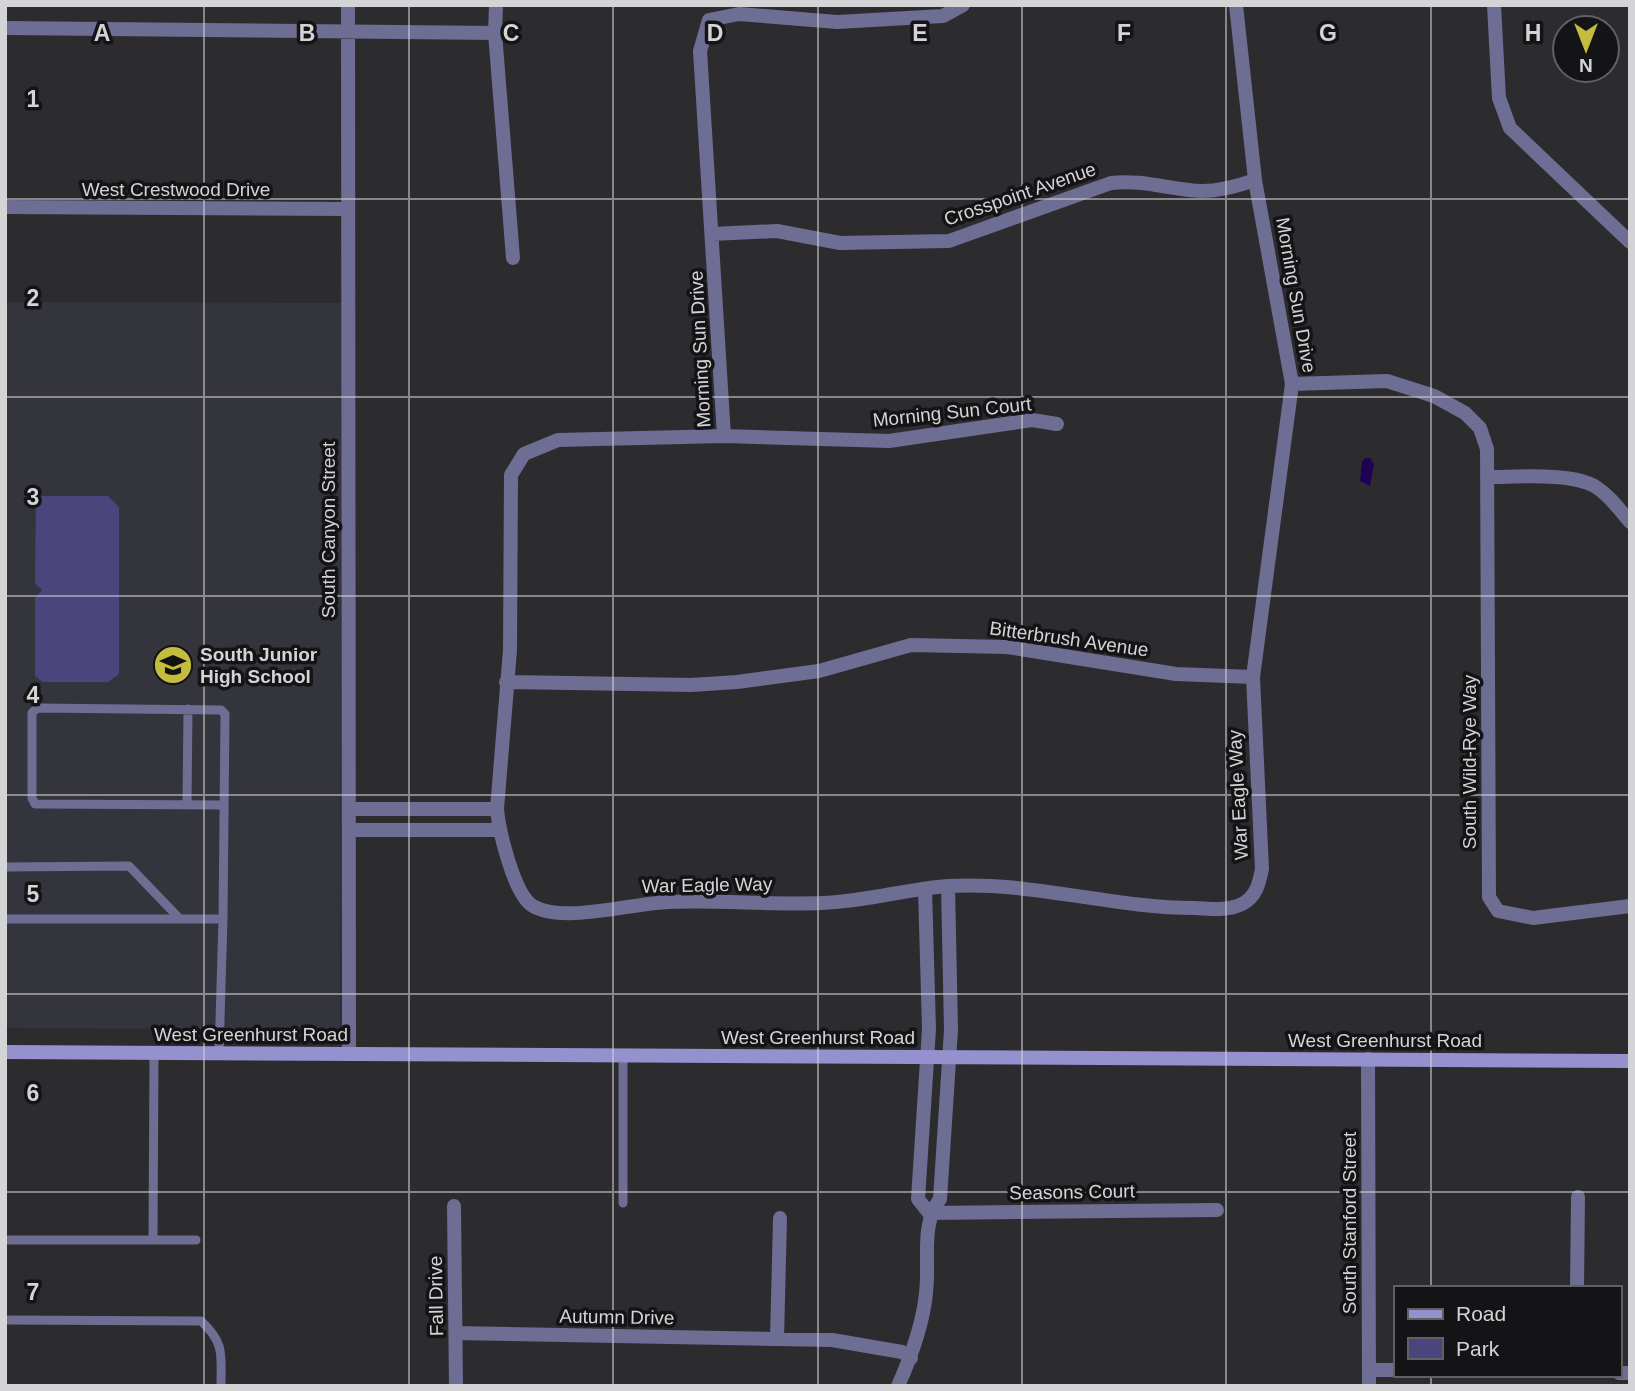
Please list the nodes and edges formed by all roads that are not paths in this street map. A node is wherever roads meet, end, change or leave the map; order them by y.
1 (348, 5) edge
2 (496, 5) edge
3 (963, 5) edge
4 (1236, 5) edge
5 (1494, 5) edge
6 (5, 28) edge
7 (495, 33) junction
8 (348, 34) junction
9 (1255, 180) junction
10 (5, 207) edge
11 (347, 209) junction
12 (712, 234) junction
13 (1630, 242) edge
14 (513, 258) dead end
15 (1292, 384) junction
16 (1057, 424) dead end
17 (724, 436) junction
18 (1489, 477) junction
19 (1630, 522) edge
20 (1253, 677) junction
21 (506, 682) junction
22 (188, 709) junction
23 (187, 805) junction
24 (224, 805) junction
25 (349, 809) junction
26 (497, 809) junction
27 (349, 830) junction
28 (499, 830) junction
29 (5, 867) edge
30 (948, 886) junction
31 (925, 889) junction
32 (1630, 906) edge
33 (179, 918) junction
34 (5, 919) edge
35 (223, 919) junction
36 (5, 1052) edge
37 (154, 1053) junction
38 (219, 1054) junction
39 (349, 1054) junction
40 (623, 1055) junction
41 (927, 1057) junction
42 (949, 1057) junction
43 (1368, 1059) junction
44 (1630, 1061) edge
45 (1578, 1197) dead end
46 (623, 1203) dead end
47 (454, 1206) dead end
48 (1216, 1210) dead end
49 (929, 1213) junction
50 (780, 1219) dead end
51 (5, 1240) edge
52 (153, 1241) junction
53 (196, 1241) dead end
54 (1577, 1286) edge
55 (5, 1320) edge
56 (456, 1333) junction
57 (777, 1339) junction
58 (911, 1358) junction
59 (1369, 1370) junction
60 (1394, 1370) edge
61 (221, 1386) edge
62 (456, 1386) edge
63 (898, 1386) edge
64 (1369, 1386) edge

1 - 8 street, South Canyon Street
2 - 7 street
3 - 12 street, Morning Sun Drive
4 - 9 street, Morning Sun Drive
5 - 13 street
6 - 8 street
7 - 8 street
7 - 14 street
8 - 11 street, South Canyon Street
9 - 12 street, Crosspoint Avenue
9 - 15 street, Morning Sun Drive
10 - 11 street, West Crestwood Drive
11 - 25 street, South Canyon Street
12 - 17 street, Morning Sun Drive
15 - 18 street, Morning Sun Drive
15 - 20 street, War Eagle Way
16 - 17 street, Morning Sun Court
17 - 21 street, Morning Sun Drive
18 - 19 street
18 - 32 street, South Wild-Rye Way
20 - 21 street, Bitterbrush Avenue
20 - 30 street, War Eagle Way
21 - 26 street, Morning Sun Drive
22 - 23 lane
22 - 23 lane
22 - 24 lane
23 - 24 lane
24 - 35 lane
25 - 26 street
25 - 27 street, South Canyon Street
26 - 28 street, Morning Sun Drive
27 - 28 street
27 - 39 street, South Canyon Street
28 - 31 street, War Eagle Way
29 - 33 lane
30 - 31 street, War Eagle Way
30 - 42 street
31 - 41 street
33 - 34 lane
33 - 35 lane
35 - 38 lane
36 - 37 main road, West Greenhurst Road
37 - 38 main road, West Greenhurst Road
37 - 52 lane
38 - 39 main road, West Greenhurst Road
39 - 40 main road, West Greenhurst Road
40 - 41 main road, West Greenhurst Road
40 - 46 lane
41 - 42 main road, West Greenhurst Road
41 - 49 street
42 - 43 main road, West Greenhurst Road
42 - 49 street
43 - 44 main road, West Greenhurst Road
43 - 59 street, South Stanford Street
45 - 54 street
47 - 56 street, Fall Drive
48 - 49 street, Seasons Court
49 - 58 street
50 - 57 street
51 - 52 lane
52 - 53 lane
55 - 61 lane
56 - 57 street, Autumn Drive
56 - 62 street, Fall Drive
57 - 58 street, Autumn Drive
58 - 63 street
59 - 60 street
59 - 64 street, South Stanford Street

